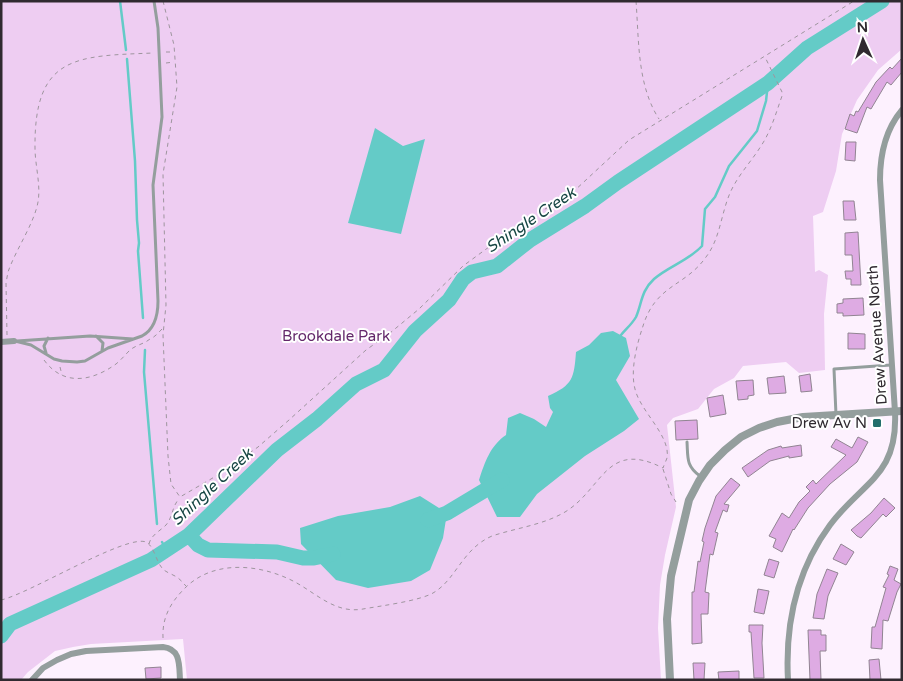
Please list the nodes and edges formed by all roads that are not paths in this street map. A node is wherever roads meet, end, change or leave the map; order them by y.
1 (154, 1) edge
2 (902, 110) edge
3 (96, 336) junction
4 (48, 338) junction
5 (136, 339) junction
6 (14, 341) junction
7 (1, 342) edge
8 (102, 352) junction
9 (46, 354) junction
10 (892, 365) junction
11 (899, 412) edge
12 (836, 415) junction
13 (687, 442) dead end
14 (701, 477) junction
15 (32, 680) edge
16 (180, 680) edge
17 (670, 680) edge
18 (788, 680) edge

1 - 5 lane
2 - 10 street, Drew Avenue North
3 - 4 lane
3 - 5 lane
3 - 8 lane
4 - 6 lane
4 - 9 lane
5 - 8 lane
6 - 7 street
6 - 9 lane
8 - 9 lane
10 - 11 street, Drew Avenue North
10 - 12 lane
11 - 12 street
11 - 18 street, Drew Avenue North
12 - 14 street
13 - 14 lane
14 - 17 street
15 - 16 street

